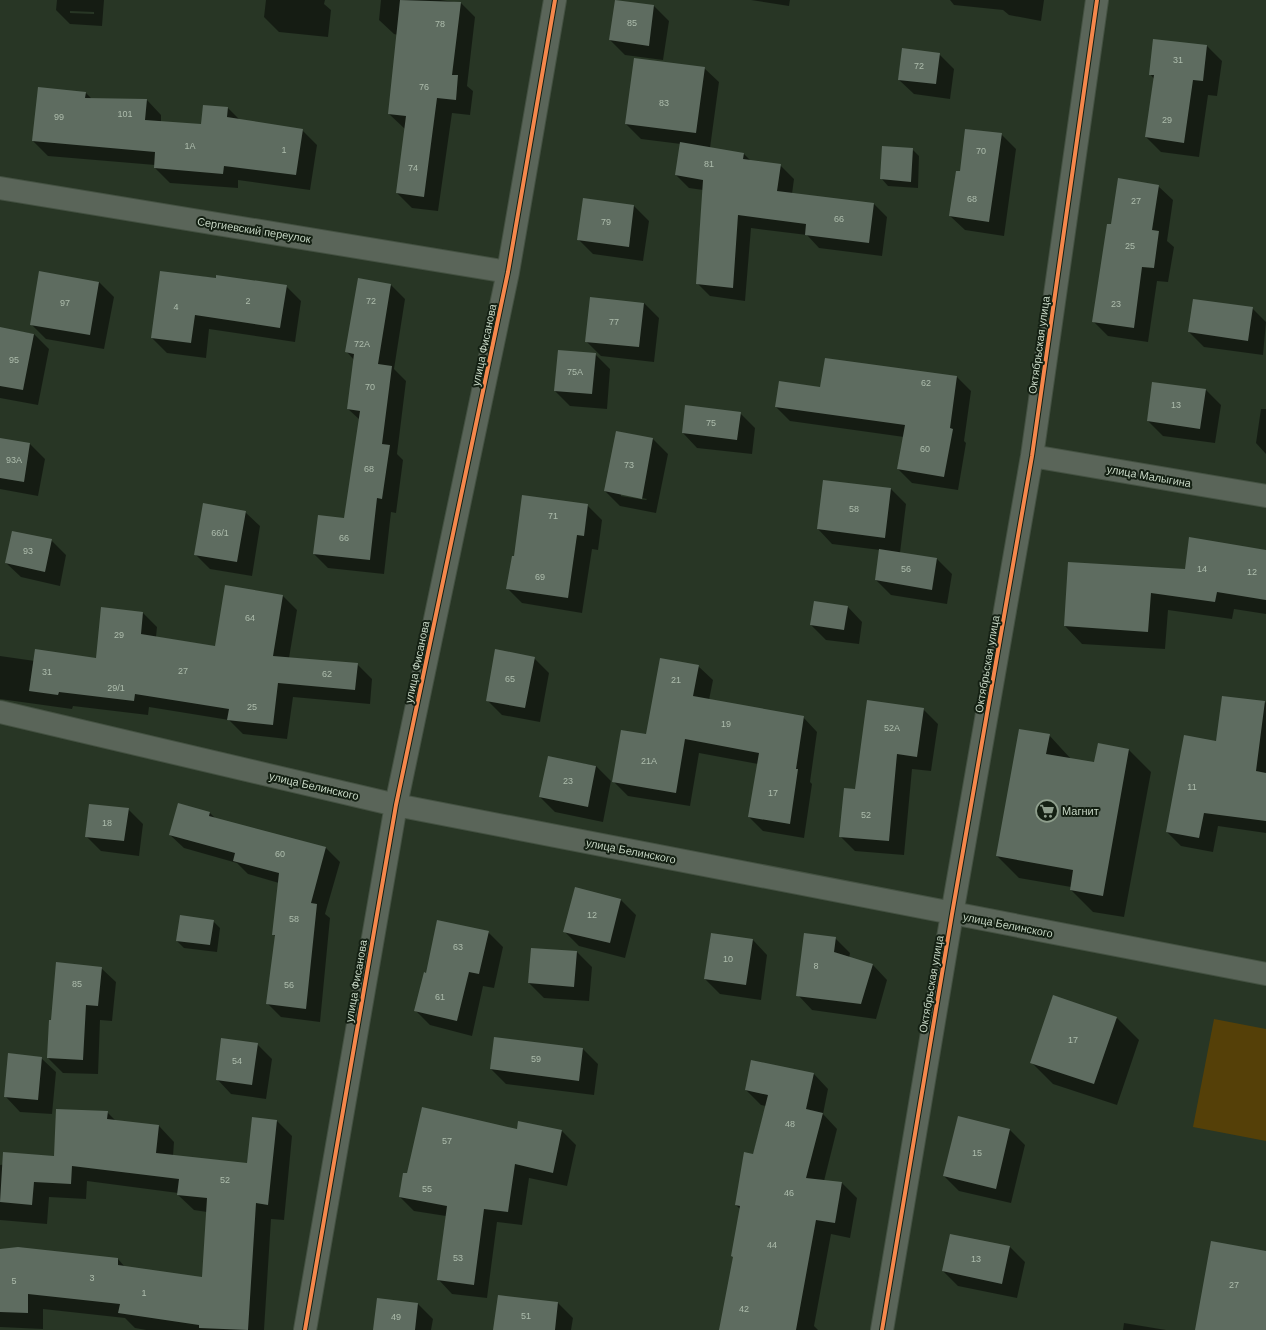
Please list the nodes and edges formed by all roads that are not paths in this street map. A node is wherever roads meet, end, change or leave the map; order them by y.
1 (556, 0) edge
2 (1097, 0) edge
3 (0, 188) edge
4 (508, 272) junction
5 (1032, 456) junction
6 (1266, 496) edge
7 (0, 712) edge
8 (396, 805) junction
9 (952, 914) junction
10 (1266, 974) edge
11 (305, 1330) edge
12 (882, 1330) edge

1 - 4 street, улица Фисанова
2 - 5 street, Октябрьская улица
3 - 4 street, Сергиевский переулок
4 - 8 street, улица Фисанова
5 - 6 street, улица Малыгина
5 - 9 street, Октябрьская улица
7 - 8 street, улица Белинского
8 - 9 street, улица Белинского
8 - 11 street, улица Фисанова
9 - 10 street, улица Белинского
9 - 12 street, Октябрьская улица

